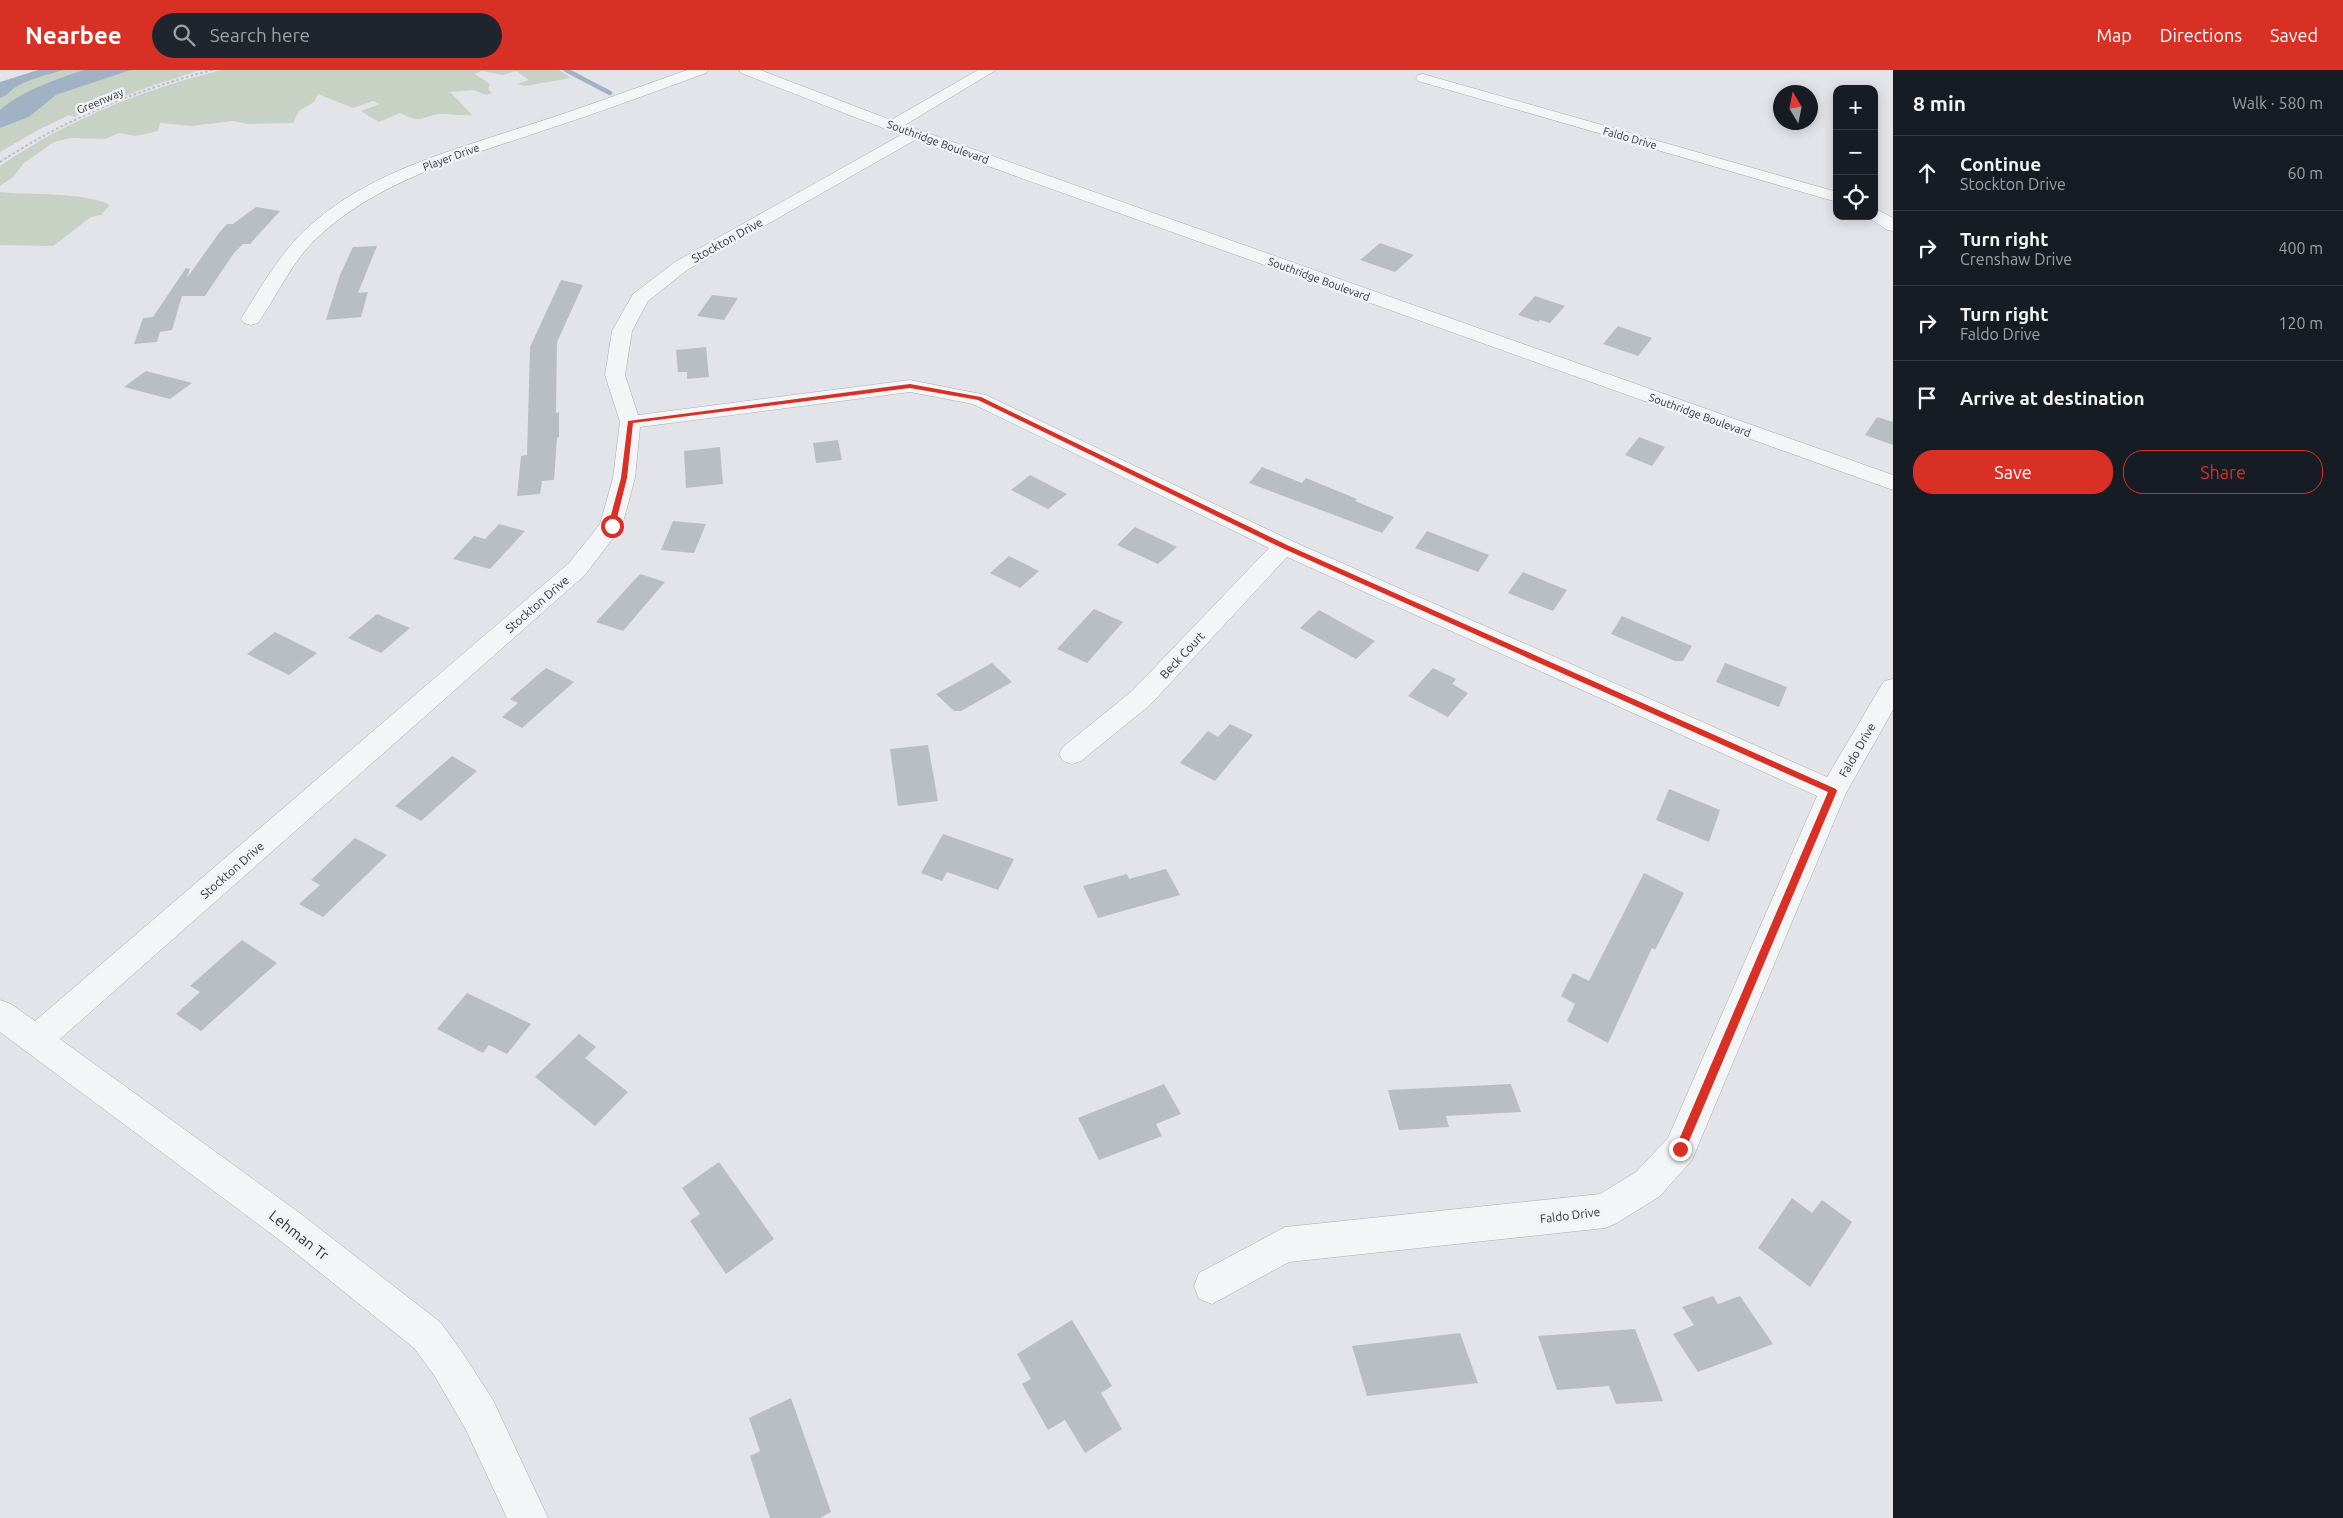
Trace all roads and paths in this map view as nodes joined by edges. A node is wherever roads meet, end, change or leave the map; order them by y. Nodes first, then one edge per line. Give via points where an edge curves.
1 (212, 70) edge
2 (701, 70) edge
3 (746, 70) edge
4 (989, 70) edge
5 (1423, 78) dead end
6 (891, 126) junction
7 (914, 134) junction
8 (0, 162) edge
9 (1833, 196) edge
10 (1878, 216) edge
11 (1893, 226) edge
12 (251, 319) dead end
13 (630, 422) junction
14 (1893, 483) edge
15 (1284, 546) junction
16 (1893, 688) edge
17 (1072, 754) dead end
18 (1833, 791) junction
19 (0, 1014) edge
20 (36, 1040) junction
21 (1212, 1286) dead end
22 (528, 1518) edge

1 - 8 path, Greenway via 135,94 78,118
2 - 12 street, Player Drive via 395,178 358,199 312,234 272,283
3 - 6 street, Southridge Boulevard
4 - 6 street
5 - 9 street, Faldo Drive
6 - 7 street, Southridge Boulevard
7 - 13 street, Stockton Drive via 681,266 640,298 622,331 616,375
7 - 14 street, Southridge Boulevard
10 - 11 street
13 - 15 street via 910,386 979,399
13 - 20 street, Stockton Drive via 624,478 612,526 577,569
15 - 17 street, Beck Court via 1142,698
15 - 18 street
16 - 18 street, Faldo Drive
18 - 21 street, Faldo Drive via 1680,1149 1648,1184 1605,1212 1285,1245
19 - 20 street, Lehman Tr
20 - 22 street, Lehman Tr via 289,1226 427,1335 479,1414

